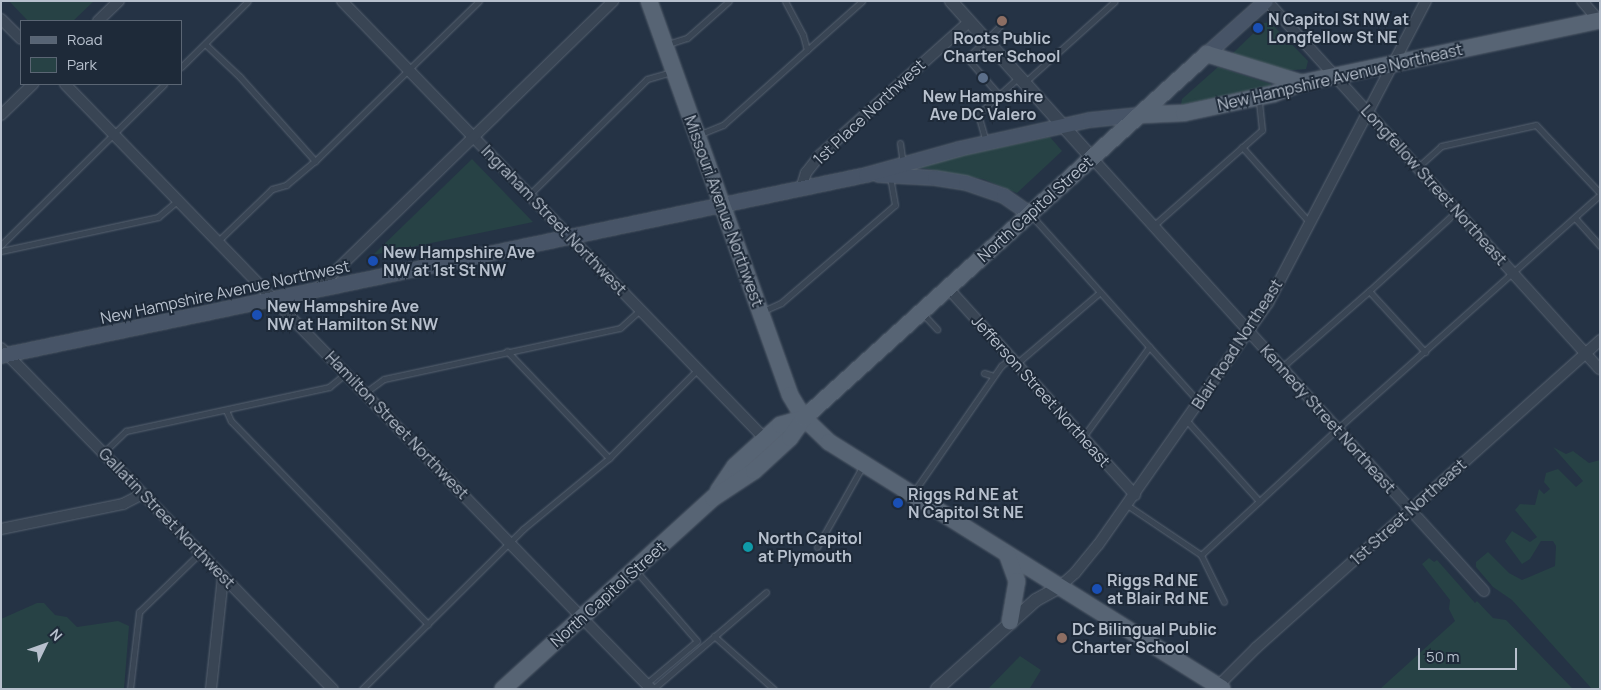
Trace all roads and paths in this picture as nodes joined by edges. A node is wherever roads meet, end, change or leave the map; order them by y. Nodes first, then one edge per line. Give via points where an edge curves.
1 (118, 1) edge
2 (248, 1) edge
3 (342, 1) edge
4 (479, 1) edge
5 (613, 1) edge
6 (649, 1) edge
7 (729, 1) edge
8 (785, 1) edge
9 (862, 1) edge
10 (951, 1) edge
11 (1267, 1) edge
12 (1426, 1) edge
13 (1582, 1) edge
14 (1112, 2) edge
15 (1, 19) edge
16 (99, 20) edge
17 (1600, 21) edge
18 (969, 22) junction
19 (1000, 26) dead end
20 (20, 39) edge
21 (986, 40) junction
22 (205, 44) junction
23 (665, 45) junction
24 (807, 50) junction
25 (1207, 54) junction
26 (1393, 65) junction
27 (182, 66) edge
28 (408, 69) junction
29 (674, 71) junction
30 (1336, 77) junction
31 (1022, 80) junction
32 (1302, 83) junction
33 (32, 85) edge
34 (66, 85) edge
35 (163, 85) edge
36 (999, 95) junction
37 (1259, 97) junction
38 (1368, 112) junction
39 (1, 115) edge
40 (1139, 115) junction
41 (1063, 126) junction
42 (113, 134) junction
43 (698, 135) junction
44 (473, 137) junction
45 (900, 143) dead end
46 (986, 143) junction
47 (1242, 148) junction
48 (1092, 158) junction
49 (315, 162) junction
50 (903, 164) junction
51 (1418, 167) junction
52 (866, 175) junction
53 (890, 176) junction
54 (801, 189) junction
55 (1600, 194) edge
56 (530, 195) junction
57 (178, 200) junction
58 (723, 204) junction
59 (1457, 211) junction
60 (1030, 214) junction
61 (1575, 218) junction
62 (1310, 223) junction
63 (1154, 226) junction
64 (570, 237) junction
65 (218, 241) junction
66 (1, 244) edge
67 (1600, 246) edge
68 (1, 250) edge
69 (1513, 273) junction
70 (948, 288) junction
71 (315, 290) junction
72 (1369, 291) junction
73 (1099, 293) junction
74 (275, 299) junction
75 (641, 310) junction
76 (760, 312) junction
77 (922, 312) junction
78 (937, 329) dead end
79 (1249, 332) junction
80 (1600, 340) edge
81 (1149, 347) junction
82 (507, 351) junction
83 (1425, 352) junction
84 (4, 353) edge
85 (1585, 353) junction
86 (1014, 361) junction
87 (1281, 368) junction
88 (698, 369) junction
89 (1600, 369) edge
90 (347, 373) junction
91 (984, 373) dead end
92 (994, 376) junction
93 (366, 392) junction
94 (1200, 403) junction
95 (226, 410) junction
96 (804, 418) junction
97 (1187, 421) junction
98 (1336, 429) junction
99 (1083, 437) junction
100 (765, 439) junction
101 (103, 452) junction
102 (608, 458) junction
103 (863, 464) junction
104 (143, 494) junction
105 (912, 494) junction
106 (1135, 494) junction
107 (713, 498) junction
108 (1259, 501) junction
109 (1127, 505) junction
110 (1410, 510) junction
111 (1, 529) edge
112 (510, 544) junction
113 (817, 547) dead end
114 (200, 552) junction
115 (1007, 554) junction
116 (1201, 555) junction
117 (635, 570) junction
118 (223, 576) junction
119 (1059, 586) junction
120 (1484, 591) dead end
121 (766, 592) dead end
122 (1224, 602) dead end
123 (582, 617) junction
124 (1010, 621) junction
125 (428, 624) junction
126 (714, 636) junction
127 (650, 687) edge
128 (1220, 687) edge
129 (130, 689) edge
130 (211, 689) edge
131 (333, 689) edge
132 (362, 689) edge
133 (503, 689) edge
134 (774, 689) edge
135 (937, 689) edge

1 - 16 street
2 - 22 lane
3 - 28 street, Ingraham Street Northwest
4 - 28 lane
5 - 44 street
6 - 23 main road, Missouri Avenue Northwest
7 - 23 lane via 687,38
8 - 24 lane
9 - 24 lane
10 - 18 street
11 - 25 main road, North Capitol Street
11 - 30 street, Longfellow Street Northeast
12 - 26 street, Blair Road Northeast
13 - 17 street
14 - 31 lane
15 - 20 street
17 - 26 main road, New Hampshire Avenue Northeast
18 - 21 street
18 - 54 street, 1st Place Northwest via 820,154 806,173
19 - 21 lane
21 - 31 street
21 - 36 lane via 967,58
22 - 27 lane
22 - 49 lane via 240,77
23 - 29 main road, Missouri Avenue Northwest
24 - 43 lane via 723,125
25 - 32 main road
25 - 40 main road, North Capitol Street
26 - 30 main road, New Hampshire Avenue Northeast
26 - 38 street, Blair Road Northeast
28 - 44 street, Ingraham Street Northwest
28 - 49 lane
29 - 43 main road, Missouri Avenue Northwest
29 - 56 lane via 647,79
30 - 32 main road, New Hampshire Avenue Northeast
30 - 38 street, Longfellow Street Northeast
31 - 36 lane
31 - 41 street
32 - 37 main road, New Hampshire Avenue Northeast
33 - 39 street
34 - 42 street, Hamilton Street Northwest
35 - 42 lane
36 - 46 lane via 978,114
37 - 40 main road, New Hampshire Avenue Northeast via 1184,113
37 - 47 lane via 1262,130
38 - 51 street, Longfellow Street Northeast
38 - 62 street, Blair Road Northeast
40 - 41 main road, New Hampshire Avenue Northwest
40 - 48 main road, North Capitol Street
41 - 46 main road, New Hampshire Avenue Northwest
41 - 48 street
42 - 57 street, Hamilton Street Northwest
42 - 66 lane
43 - 58 main road, Missouri Avenue Northwest
44 - 56 street, Ingraham Street Northwest
44 - 71 street
45 - 50 lane
46 - 50 main road, New Hampshire Avenue Northwest
47 - 62 lane
47 - 63 lane
48 - 60 main road, North Capitol Street
48 - 63 street, Kennedy Street Northeast
49 - 65 lane via 286,185 272,189
50 - 52 main road, New Hampshire Avenue Northwest
51 - 55 lane via 1441,146 1536,125
51 - 59 street, Longfellow Street Northeast
52 - 53 main road, New Hampshire Avenue Northwest
52 - 54 main road, New Hampshire Avenue Northwest
53 - 60 main road, New Hampshire Avenue Northwest via 935,178 972,185 1012,200
53 - 76 lane via 895,206 781,303
54 - 58 main road, New Hampshire Avenue Northwest
55 - 61 lane
56 - 64 street, Ingraham Street Northwest
57 - 65 street, Hamilton Street Northwest
57 - 68 lane via 158,217
58 - 64 main road, New Hampshire Avenue Northwest
58 - 76 main road, Missouri Avenue Northwest
59 - 69 street, Longfellow Street Northeast
59 - 72 lane
60 - 70 main road, North Capitol Street
60 - 73 lane
61 - 67 lane
61 - 69 lane
62 - 79 street, Blair Road Northeast
63 - 79 street, Kennedy Street Northeast
64 - 71 main road, New Hampshire Avenue Northwest
64 - 75 street, Ingraham Street Northwest
65 - 74 street, Hamilton Street Northwest
69 - 83 lane
69 - 85 street, Longfellow Street Northeast
70 - 77 main road, North Capitol Street
70 - 86 street, Jefferson Street Northeast
71 - 74 main road, New Hampshire Avenue Northwest
72 - 83 lane
72 - 87 lane
73 - 81 lane
73 - 86 lane
74 - 84 main road, New Hampshire Avenue Northwest
74 - 90 street, Hamilton Street Northwest
75 - 82 lane via 620,328
75 - 88 street, Ingraham Street Northwest
76 - 96 main road, Missouri Avenue Northwest via 790,395
77 - 78 lane
77 - 96 main road, North Capitol Street
79 - 87 street, Kennedy Street Northeast
79 - 94 street, Blair Road Northeast
80 - 85 street, 1st Street Northeast
81 - 94 lane
81 - 99 lane
82 - 93 lane via 384,379
82 - 102 lane
83 - 98 lane
84 - 101 street, Gallatin Street Northwest
85 - 89 street, Longfellow Street Northeast
85 - 110 street, 1st Street Northeast
86 - 92 lane
86 - 99 street, Jefferson Street Northeast
87 - 98 street, Kennedy Street Northeast
88 - 100 street, Ingraham Street Northwest
88 - 102 lane
90 - 93 street, Hamilton Street Northwest
90 - 95 lane via 329,387
91 - 92 lane
92 - 105 lane
93 - 112 street, Hamilton Street Northwest
94 - 97 street, Blair Road Northeast
95 - 101 lane via 126,431
95 - 125 lane via 231,421
96 - 100 main road via 780,425
96 - 103 main road, Missouri Avenue Northwest via 829,442
96 - 107 main road via 790,438 754,471
97 - 106 street, Blair Road Northeast
97 - 108 lane
98 - 108 lane
98 - 110 street, Kennedy Street Northeast
99 - 106 street, Jefferson Street Northeast
100 - 107 main road via 735,466
101 - 104 street, Gallatin Street Northwest
102 - 112 lane
103 - 105 main road, Missouri Avenue Northwest
103 - 113 lane
104 - 111 street via 122,504
104 - 114 street, Gallatin Street Northwest
105 - 115 main road, Missouri Avenue Northwest
106 - 109 street, Blair Road Northeast
107 - 117 main road, North Capitol Street
108 - 116 lane
109 - 116 lane
109 - 119 street, Blair Road Northeast via 1075,573
110 - 120 street, Kennedy Street Northeast
110 - 128 street, 1st Street Northeast
112 - 123 street, Hamilton Street Northwest
112 - 125 lane
114 - 118 street, Gallatin Street Northwest
114 - 129 lane via 139,612
115 - 119 main road, Missouri Avenue Northwest
115 - 124 main road via 1017,581
116 - 122 lane
117 - 123 main road, North Capitol Street
117 - 127 lane via 697,641
118 - 130 street
118 - 131 street, Gallatin Street Northwest
119 - 124 street
119 - 128 main road, Missouri Avenue Northwest
121 - 126 lane
123 - 127 street, Hamilton Street Northwest
123 - 133 main road, North Capitol Street
124 - 135 street
125 - 132 lane
126 - 127 lane
126 - 134 lane

